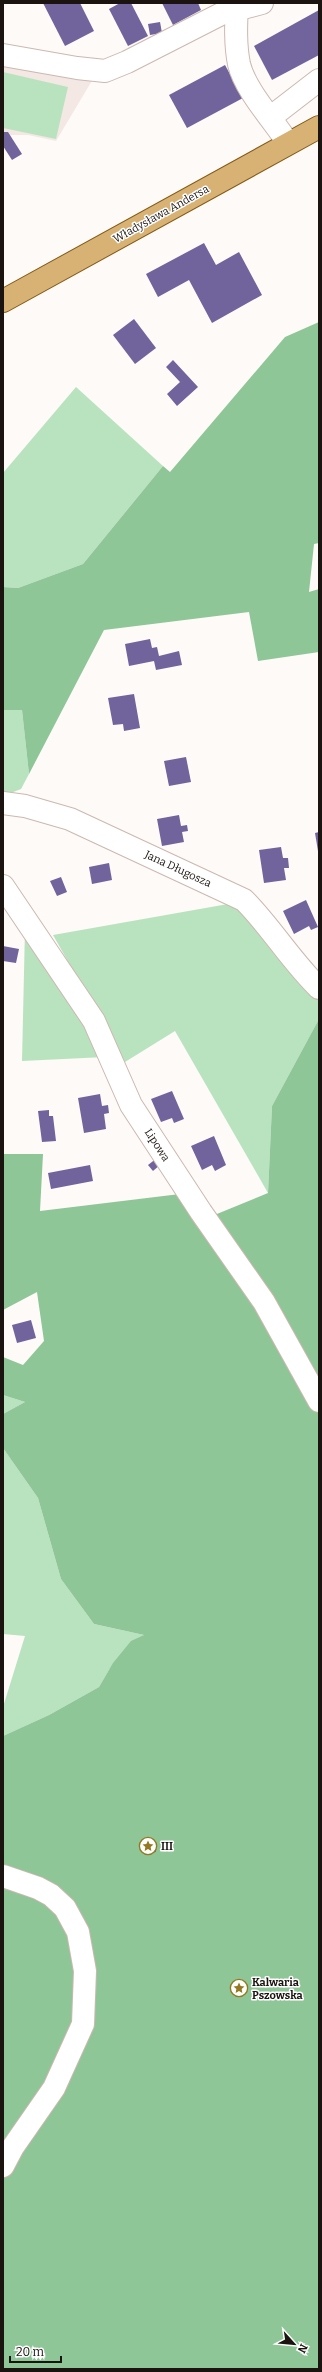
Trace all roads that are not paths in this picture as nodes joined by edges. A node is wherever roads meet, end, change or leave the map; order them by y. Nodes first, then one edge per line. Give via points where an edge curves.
1 (262, 3) edge
2 (237, 6) edge
3 (3, 55) edge
4 (319, 80) edge
5 (271, 117) junction
6 (319, 127) edge
7 (288, 143) junction
8 (3, 301) edge
9 (3, 803) edge
10 (3, 886) edge
11 (319, 988) edge
12 (319, 1401) edge
13 (3, 1876) edge
14 (3, 2166) edge

1 - 2 street
2 - 3 street via 105,71
2 - 5 street via 236,40 240,66
4 - 5 street
5 - 7 street
6 - 7 main road, Władysława Andersa
7 - 8 main road, Władysława Andersa
9 - 11 street, Jana Długosza via 25,806 70,819 244,900 265,921
10 - 12 street, Lipowa via 94,1021 131,1105 264,1302
13 - 14 street via 38,1888 51,1895 65,1908 78,1932 85,1971 83,2024 54,2088 13,2147

